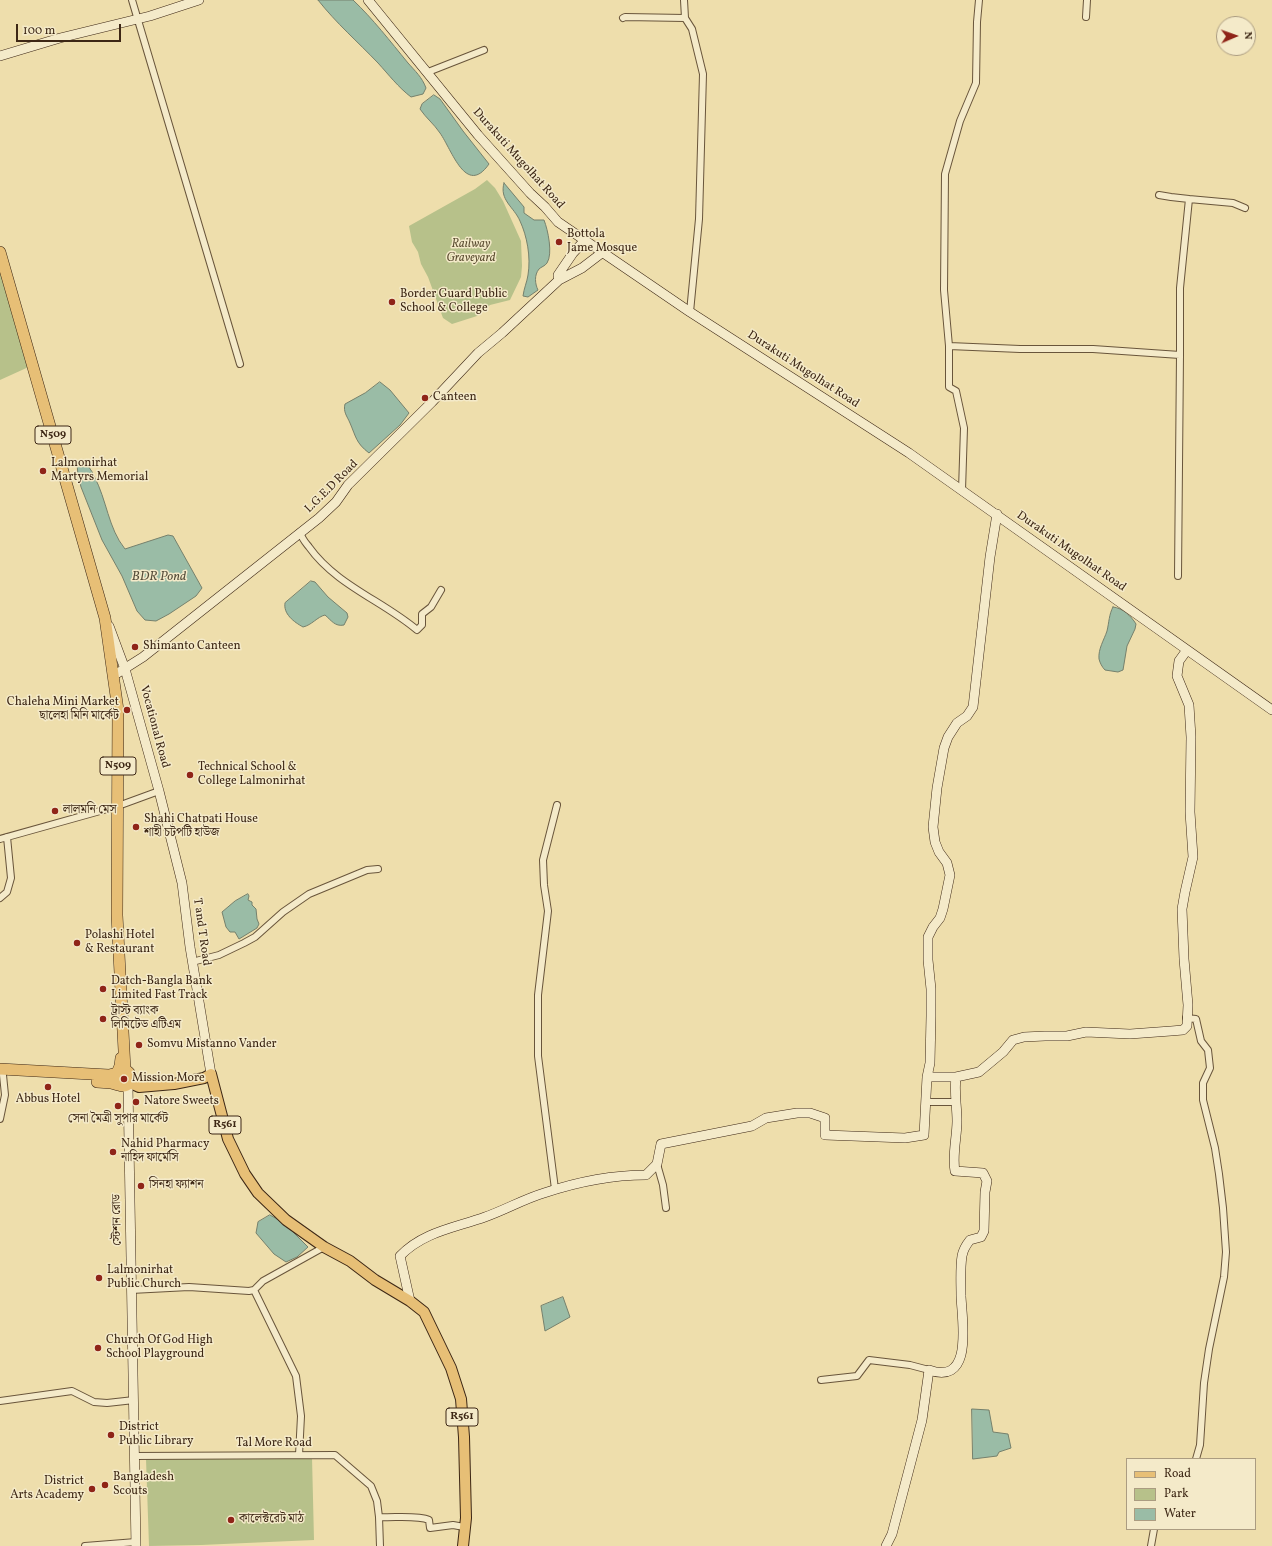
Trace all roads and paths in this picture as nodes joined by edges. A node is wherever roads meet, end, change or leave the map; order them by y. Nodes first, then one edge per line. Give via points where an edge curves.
1 (132, 0) edge
2 (200, 0) edge
3 (368, 0) edge
4 (684, 0) edge
5 (979, 0) edge
6 (1087, 0) edge
7 (1086, 17) dead end
8 (623, 18) dead end
9 (685, 18) junction
10 (138, 19) junction
11 (484, 50) dead end
12 (0, 56) edge
13 (428, 72) junction
14 (1159, 195) dead end
15 (1189, 199) junction
16 (1245, 208) dead end
17 (585, 240) junction
18 (0, 252) edge
19 (603, 252) junction
20 (559, 280) junction
21 (690, 312) junction
22 (949, 346) junction
23 (1180, 355) junction
24 (240, 364) dead end
25 (962, 490) junction
26 (997, 514) junction
27 (300, 532) junction
28 (1178, 576) dead end
29 (441, 590) dead end
30 (105, 618) junction
31 (1187, 650) junction
32 (125, 669) junction
33 (113, 676) junction
34 (1272, 710) edge
35 (159, 791) junction
36 (557, 805) dead end
37 (118, 806) junction
38 (169, 831) joint
39 (3, 838) edge
40 (378, 869) dead end
41 (0, 898) edge
42 (192, 962) junction
43 (1186, 1018) junction
44 (121, 1072) junction
45 (1, 1073) edge
46 (211, 1074) junction
47 (927, 1077) junction
48 (956, 1077) junction
49 (125, 1085) junction
50 (927, 1102) junction
51 (956, 1102) junction
52 (0, 1119) edge
53 (657, 1164) junction
54 (555, 1190) junction
55 (666, 1208) dead end
56 (324, 1247) junction
57 (131, 1290) junction
58 (254, 1290) junction
59 (410, 1301) junction
60 (929, 1370) junction
61 (821, 1380) dead end
62 (134, 1400) junction
63 (0, 1401) edge
64 (299, 1455) junction
65 (134, 1456) junction
66 (1196, 1458) edge
67 (379, 1516) junction
68 (464, 1527) junction
69 (1154, 1530) edge
70 (136, 1544) edge
71 (85, 1546) edge
72 (380, 1546) edge
73 (463, 1546) edge
74 (886, 1546) edge
75 (1151, 1546) edge

1 - 10 street
2 - 10 main road
3 - 13 main road, Durakuti Mugolhat Road
4 - 9 street
5 - 22 street via 976,83 960,121 945,174 944,290
6 - 7 street
8 - 9 street
9 - 21 street via 692,30 703,74 699,219
10 - 12 main road
10 - 24 street
11 - 13 street
13 - 17 main road, Durakuti Mugolhat Road via 530,193 558,222
14 - 15 street
15 - 16 street via 1233,203
15 - 23 street via 1180,288
17 - 19 main road, Durakuti Mugolhat Road
17 - 20 main road via 558,275
18 - 30 highway, N509
19 - 20 main road via 582,268
19 - 21 main road, Durakuti Mugolhat Road
20 - 27 main road, L.G.E.D Road via 478,353 348,485 336,502
21 - 25 main road, Durakuti Mugolhat Road
22 - 23 street via 1093,349
22 - 25 street via 949,388 956,391 964,428
23 - 28 street
25 - 26 main road, Durakuti Mugolhat Road
26 - 31 main road, Durakuti Mugolhat Road
26 - 47 main road via 973,707 967,716 957,723 948,737 937,788 935,842 947,863 950,875 944,909 928,937 931,1016 930,1063
27 - 29 street via 314,556 328,570 417,630 422,625 422,614 431,607
27 - 32 main road, L.G.E.D Road via 173,634
30 - 32 main road, Vocational Road
30 - 33 highway, N509
31 - 34 main road, Durakuti Mugolhat Road
31 - 43 main road via 1179,661 1177,676 1190,705 1191,737 1190,812 1193,857 1182,909 1188,1005
32 - 33 main road, L.G.E.D Road
32 - 35 main road, Vocational Road
33 - 37 highway, N509 via 118,710
35 - 37 street
35 - 38 main road, Vocational Road
36 - 54 street via 543,860 548,912 538,995 538,1056
37 - 39 street
37 - 44 highway, N509 via 117,948
38 - 42 main road, T and T Road via 182,883
39 - 41 street via 11,878 7,892
40 - 42 street via 367,870 310,894 244,943 219,955
42 - 46 main road, T and T Road
43 - 48 main road via 1187,1026 1183,1030 1130,1034 1086,1032 1013,1040 979,1072
43 - 66 street via 1196,1019 1201,1041 1208,1050 1210,1068 1203,1083 1203,1100 1219,1174 1226,1252 1224,1277 1209,1348 1200,1445
44 - 45 highway via 109,1075
44 - 49 highway, N509 via 115,1080
44 - 49 highway via 131,1074 132,1081
45 - 49 highway
45 - 52 street via 5,1095
46 - 49 main road via 204,1078 174,1084 139,1087
46 - 56 main road, T and T Road / R561 via 228,1139 245,1174 258,1193 286,1220
47 - 48 main road
47 - 50 main road
48 - 51 main road
49 - 57 main road, স্টেশন রোড
50 - 51 street
50 - 53 main road via 924,1135 905,1138 825,1135 825,1118 810,1113 797,1113 766,1118 752,1126 661,1144
51 - 60 main road via 953,1164 955,1171 983,1173 987,1181 984,1231 980,1237 970,1240 962,1257 964,1342 961,1358 948,1372 936,1373
53 - 54 main road via 646,1175 588,1180
53 - 55 street
54 - 59 main road via 486,1217 440,1230 409,1246 400,1256
56 - 58 street via 263,1281
56 - 59 main road, R561
57 - 58 street via 189,1287
57 - 62 main road, স্টেশন রোড
58 - 64 street via 296,1376 301,1416
59 - 68 main road, R561 via 424,1312 451,1368 460,1399 464,1437
60 - 61 street via 869,1360 857,1376
60 - 74 main road via 922,1420 892,1534
62 - 63 street via 94,1402 72,1391
62 - 65 main road, স্টেশন রোড
64 - 65 street, Tal More Road
64 - 67 street, Tal More Road via 335,1455 371,1486 377,1500
65 - 70 main road, স্টেশন রোড
67 - 68 street via 424,1518 429,1520 430,1528
67 - 72 street, Tal More Road
68 - 73 main road, R561
69 - 75 street
70 - 71 street

